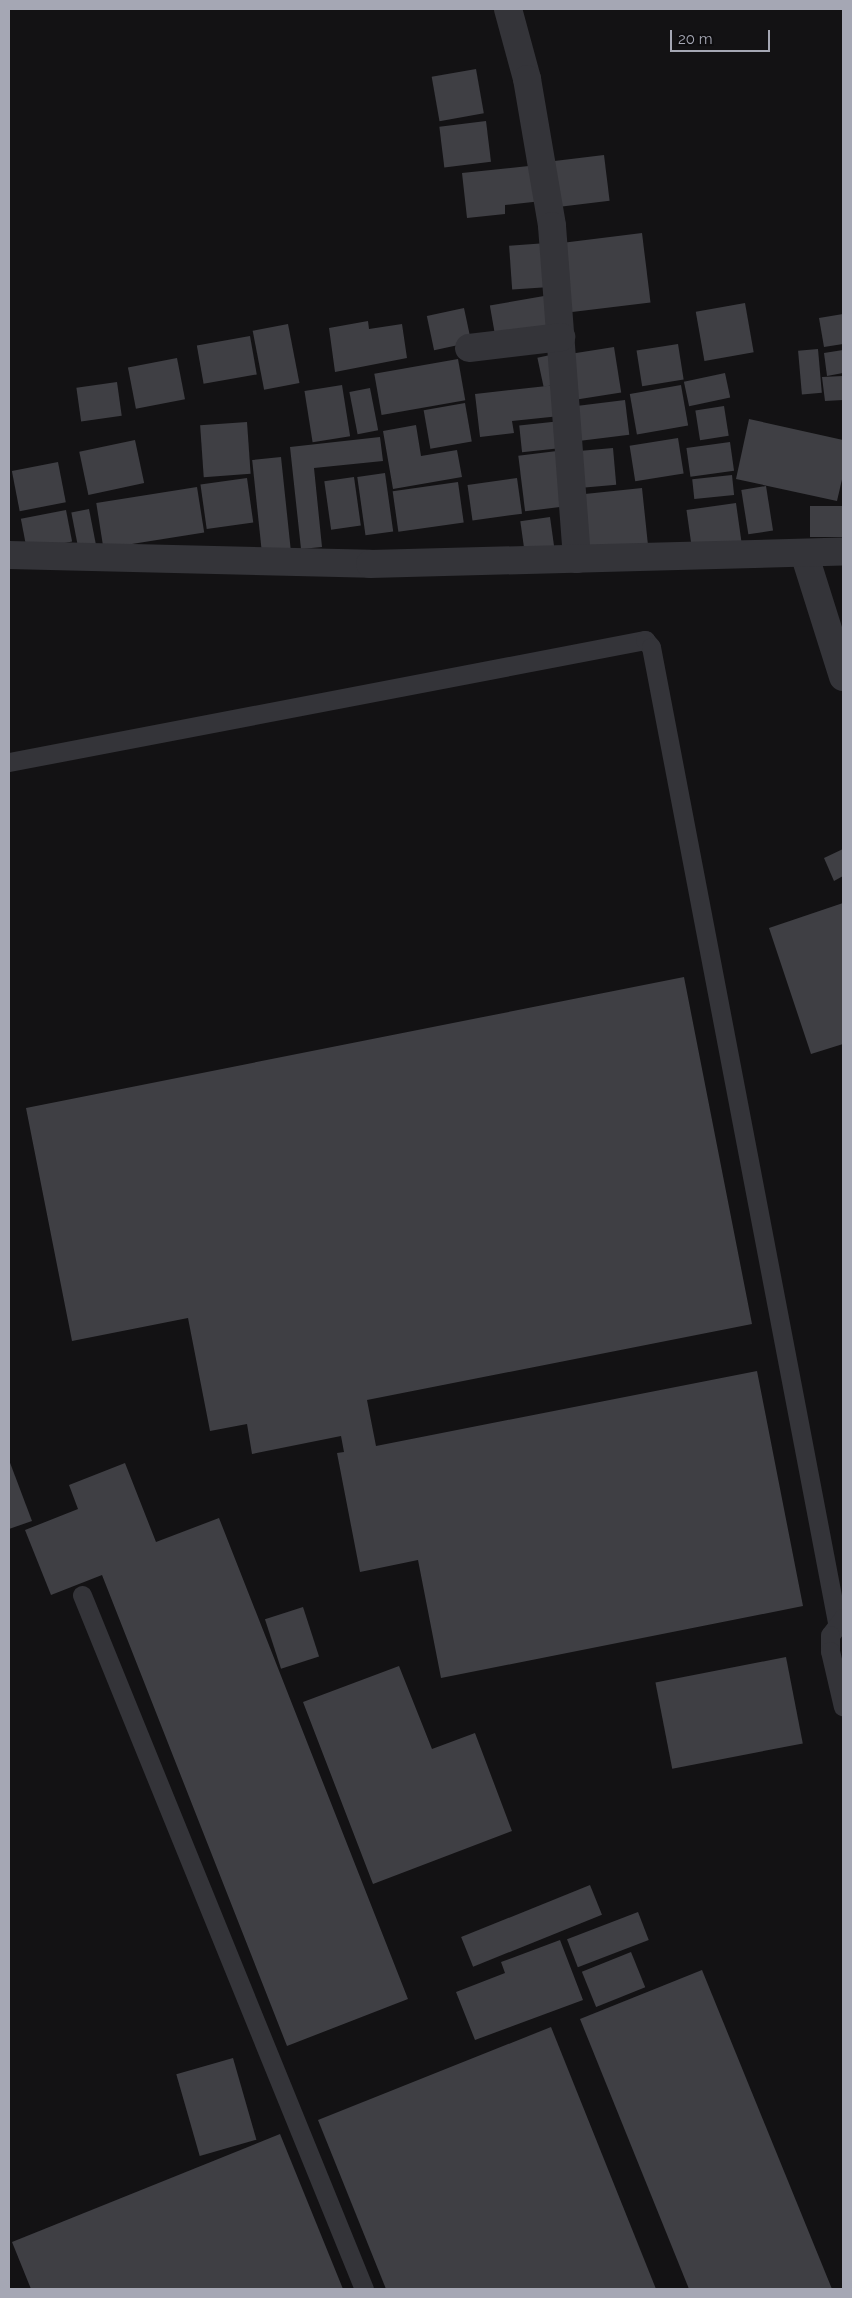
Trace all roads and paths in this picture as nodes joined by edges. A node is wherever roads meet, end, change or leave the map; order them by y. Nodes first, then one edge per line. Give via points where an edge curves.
1 (508, 9) edge
2 (561, 337) junction
3 (469, 348) dead end
4 (843, 552) edge
5 (804, 553) junction
6 (9, 555) edge
7 (577, 559) junction
8 (843, 677) edge
9 (9, 762) edge
10 (82, 1595) dead end
11 (840, 1620) edge
12 (843, 1707) edge
13 (364, 2289) edge

1 - 2 street via 527,79 546,186
2 - 3 street
2 - 7 street
4 - 5 street
5 - 7 street
5 - 8 street
6 - 7 street via 370,564
9 - 11 lane via 645,640 651,647
10 - 13 lane
11 - 12 lane via 830,1635 830,1651

